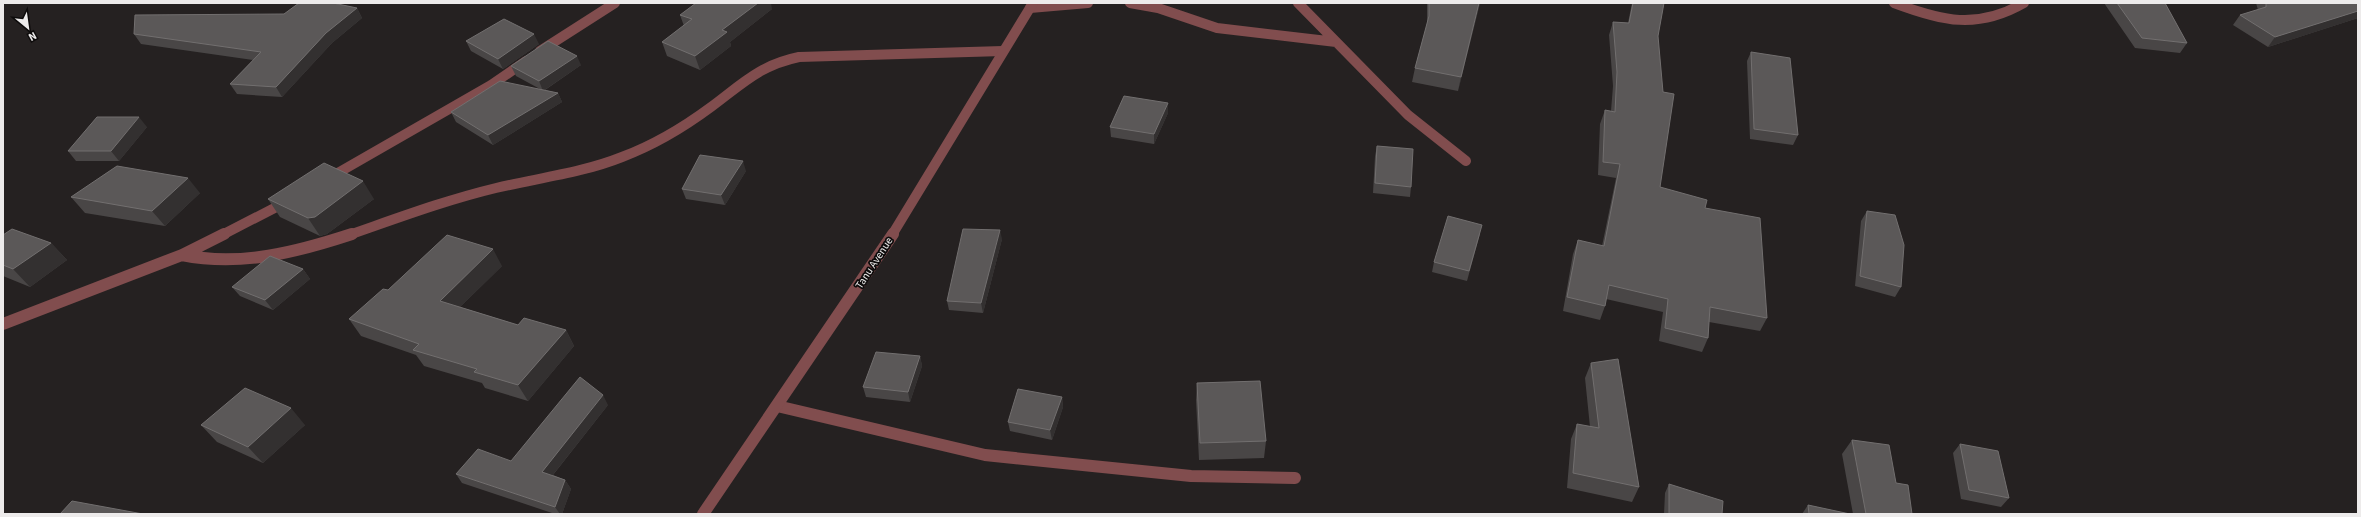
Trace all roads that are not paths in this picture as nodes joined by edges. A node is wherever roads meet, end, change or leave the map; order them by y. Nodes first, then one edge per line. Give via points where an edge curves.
1 (615, 3) edge
2 (1088, 3) edge
3 (1130, 3) edge
4 (1298, 3) edge
5 (1894, 3) edge
6 (2024, 3) edge
7 (1032, 5) edge
8 (1336, 42) junction
9 (1003, 51) junction
10 (1466, 160) dead end
11 (320, 183) edge
12 (299, 194) edge
13 (182, 255) junction
14 (3, 324) edge
15 (777, 406) junction
16 (1295, 478) dead end
17 (703, 514) edge

1 - 11 street via 491,85
2 - 7 street
3 - 8 street via 1158,8 1217,28
4 - 8 street
5 - 6 street via 1934,15 1982,20 2006,13
7 - 9 street, Tanu Avenue
8 - 10 street via 1408,115
9 - 13 street via 781,60 763,66 713,106 662,138 633,153 592,168 465,196 275,255 228,260
9 - 15 street, Tanu Avenue via 903,219
12 - 13 street
13 - 14 street
15 - 16 street via 985,455 1191,476
15 - 17 street, Tanu Avenue

